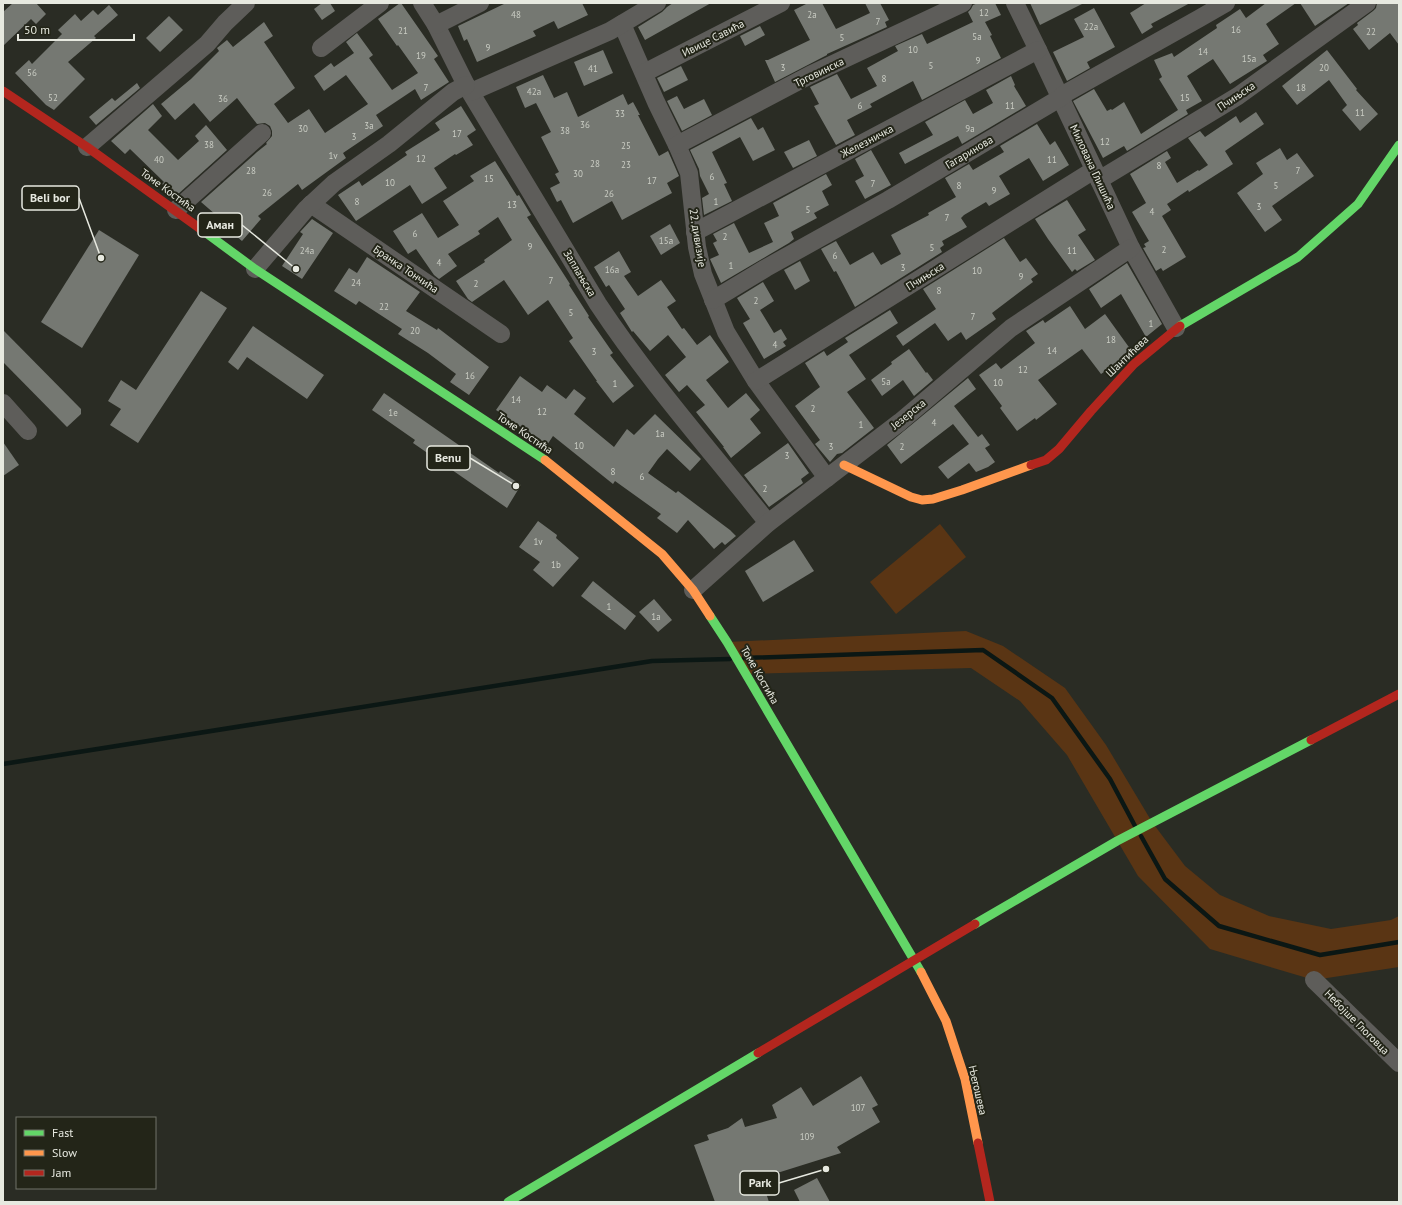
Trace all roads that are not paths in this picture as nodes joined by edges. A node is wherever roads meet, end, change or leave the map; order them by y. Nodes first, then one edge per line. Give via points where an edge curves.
1 (246, 3) edge
2 (380, 3) edge
3 (422, 3) edge
4 (480, 3) edge
5 (657, 3) edge
6 (781, 3) edge
7 (963, 3) edge
8 (1015, 3) edge
9 (1226, 3) edge
10 (1367, 3) edge
11 (622, 24) junction
12 (436, 25) junction
13 (321, 48) dead end
14 (1038, 50) junction
15 (644, 73) junction
16 (469, 88) junction
17 (3, 91) edge
18 (1060, 98) junction
19 (262, 133) dead end
20 (1399, 145) edge
21 (677, 146) junction
22 (87, 148) junction
23 (1097, 175) junction
24 (311, 204) junction
25 (176, 210) junction
26 (695, 232) junction
27 (1131, 248) junction
28 (255, 269) junction
29 (713, 300) junction
30 (1176, 328) junction
31 (501, 334) dead end
32 (756, 381) junction
33 (5, 408) edge
34 (28, 430) dead end
35 (844, 465) junction
36 (827, 478) junction
37 (768, 523) junction
38 (693, 590) junction
39 (1399, 694) edge
40 (1314, 980) dead end
41 (929, 987) joint
42 (1399, 1063) edge
43 (508, 1202) edge
44 (990, 1202) edge

1 - 22 street via 207,44
2 - 13 street
3 - 12 street, Заплањска
4 - 12 street
5 - 11 street
6 - 15 street, Ивице Савића
7 - 21 street, Трговинска via 810,75
8 - 14 street, Милована Глишића
9 - 18 street, Гагаринова
10 - 23 street, Пчињска via 1238,96
11 - 15 street, 22. дивизије
11 - 16 street
12 - 16 street, Заплањска
14 - 18 street, Милована Глишића
14 - 26 street, Железничка
15 - 21 street, 22. дивизије
16 - 24 street via 453,92
16 - 37 street, Заплањска via 620,337
17 - 22 street, Томе Костића
18 - 23 street, Милована Глишића
18 - 29 street, Гагаринова
19 - 25 street
20 - 30 street, Шантићева via 1358,204 1298,258
21 - 26 street, 22. дивизије via 688,173
22 - 25 street, Томе Костића
23 - 27 street, Милована Глишића
23 - 32 street, Пчињска
24 - 28 street
24 - 31 street, Бранка Тончића
25 - 28 street, Томе Костића
26 - 29 street, 22. дивизије via 704,274
27 - 30 street, Милована Глишића
27 - 35 street, Језерска via 1011,328 900,422
28 - 38 street, Томе Костића via 544,459 662,554
29 - 32 street, 22. дивизије via 726,332
30 - 35 street, Шантићева via 1134,364 1046,460 955,492 922,500
32 - 36 street, 22. дивизије
33 - 34 street
35 - 36 street, Језерска
36 - 37 street, Језерска
37 - 38 street, Језерска
38 - 41 street, Томе Костића via 731,649
39 - 43 street via 1152,822 914,960
40 - 42 street, Небојше Глоговца
41 - 44 street, Његошева via 946,1021 965,1079

